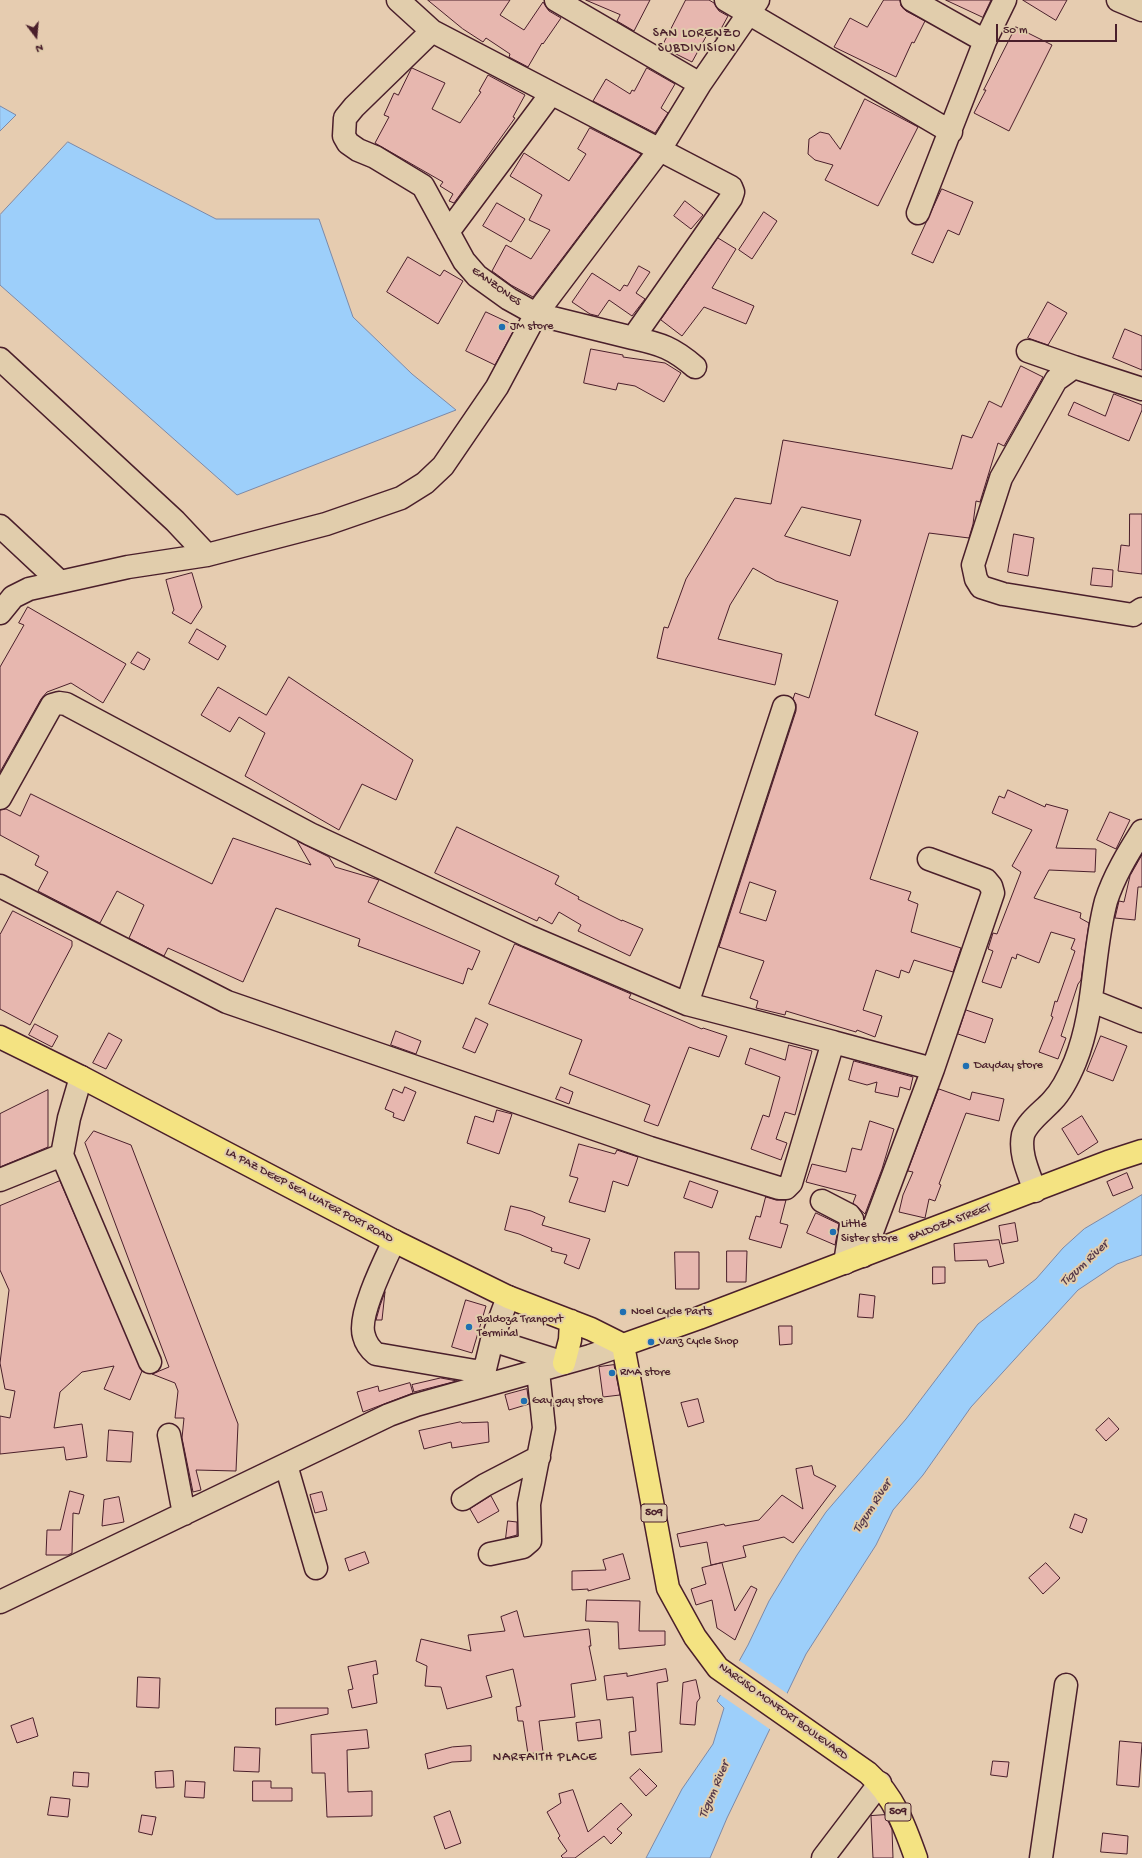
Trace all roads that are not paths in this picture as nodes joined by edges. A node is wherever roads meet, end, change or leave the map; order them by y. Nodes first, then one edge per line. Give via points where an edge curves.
1 (398, 0) edge
2 (556, 0) edge
3 (726, 0) edge
4 (912, 0) edge
5 (1005, 0) edge
6 (1118, 0) edge
7 (754, 7) edge
8 (1142, 10) edge
9 (432, 31) junction
10 (985, 41) junction
11 (700, 84) junction
12 (551, 94) junction
13 (951, 132) junction
14 (659, 151) junction
15 (918, 213) dead end
16 (448, 232) junction
17 (536, 314) junction
18 (633, 338) junction
19 (1028, 351) dead end
20 (0, 359) edge
21 (1074, 366) junction
22 (695, 367) dead end
23 (1142, 389) edge
24 (0, 526) edge
25 (207, 555) junction
26 (60, 582) junction
27 (1142, 609) edge
28 (0, 613) edge
29 (784, 707) dead end
30 (0, 798) edge
31 (1142, 831) edge
32 (929, 859) dead end
33 (0, 886) edge
34 (1092, 1001) junction
35 (687, 1004) junction
36 (1142, 1021) edge
37 (0, 1037) edge
38 (833, 1042) junction
39 (933, 1069) junction
40 (80, 1077) junction
41 (1142, 1151) edge
42 (62, 1154) junction
43 (0, 1180) edge
44 (1035, 1191) junction
45 (822, 1201) dead end
46 (394, 1241) junction
47 (854, 1260) junction
48 (508, 1297) junction
49 (571, 1321) junction
50 (492, 1340) junction
51 (623, 1345) junction
52 (150, 1362) dead end
53 (564, 1363) junction
54 (538, 1371) junction
55 (169, 1435) dead end
56 (539, 1457) junction
57 (286, 1464) junction
58 (463, 1499) dead end
59 (184, 1514) junction
60 (490, 1554) dead end
61 (316, 1568) dead end
62 (0, 1602) edge
63 (1066, 1684) dead end
64 (874, 1778) junction
65 (823, 1858) edge
66 (916, 1858) edge
67 (1041, 1858) edge

1 - 9 street
2 - 11 street
3 - 7 street
4 - 10 street
5 - 10 street
6 - 8 street
7 - 11 street
7 - 13 street
9 - 12 street
9 - 16 street, EANZONES via 354,107 345,118 344,136 348,143 358,150 375,157 422,186
10 - 13 street
11 - 14 street
12 - 14 street
12 - 16 street
13 - 15 street
14 - 17 street
14 - 18 street via 731,187 733,192
16 - 17 street, EANZONES via 469,269 509,299
17 - 18 street, EANZONES
17 - 25 street via 497,387 442,466 426,483 401,498 326,524
18 - 22 street, EANZONES via 660,344 679,353
19 - 21 street
20 - 25 street via 175,521
21 - 23 street
21 - 27 street via 1056,380 1001,478 973,565 976,579 981,588 1003,594 1133,615
24 - 26 street
25 - 26 street via 128,567
26 - 28 street via 29,589 13,597
29 - 35 street
30 - 35 street via 52,705 66,704 310,834 528,936
31 - 34 street via 1124,858 1106,901
32 - 39 street via 986,880 993,893
33 - 38 street via 227,1002 650,1148 779,1188 786,1188 791,1183
34 - 36 street
34 - 44 street via 1071,1070 1054,1100 1023,1134 1021,1151
35 - 38 street
37 - 40 main road, LA PAZ DEEP SEA WATER PORT ROAD
38 - 39 street
39 - 47 street
40 - 42 street
40 - 46 main road, LA PAZ DEEP SEA WATER PORT ROAD
41 - 44 main road, BALDOZA STREET
42 - 43 street
42 - 52 street
44 - 47 main road, BALDOZA STREET
45 - 47 street via 852,1219
46 - 48 main road, LA PAZ DEEP SEA WATER PORT ROAD
46 - 50 street via 365,1310 363,1336 369,1347 376,1354 475,1371 485,1369
47 - 51 main road, BALDOZA STREET
48 - 49 main road, LA PAZ DEEP SEA WATER PORT ROAD
48 - 50 street
49 - 51 main road, LA PAZ DEEP SEA WATER PORT ROAD
49 - 53 main road via 570,1340
50 - 53 street
51 - 53 street
51 - 64 main road, NARCISO MONFORT BOULEVARD / 509 via 668,1588 695,1637 718,1668
53 - 54 street
54 - 56 street via 544,1428
54 - 57 street via 416,1405 389,1415
55 - 59 street
56 - 58 street
56 - 60 street via 529,1504 530,1541 523,1547
57 - 59 street
57 - 61 street
59 - 62 street
63 - 67 street
64 - 65 street
64 - 66 main road, NARCISO MONFORT BOULEVARD / 509 via 902,1818

